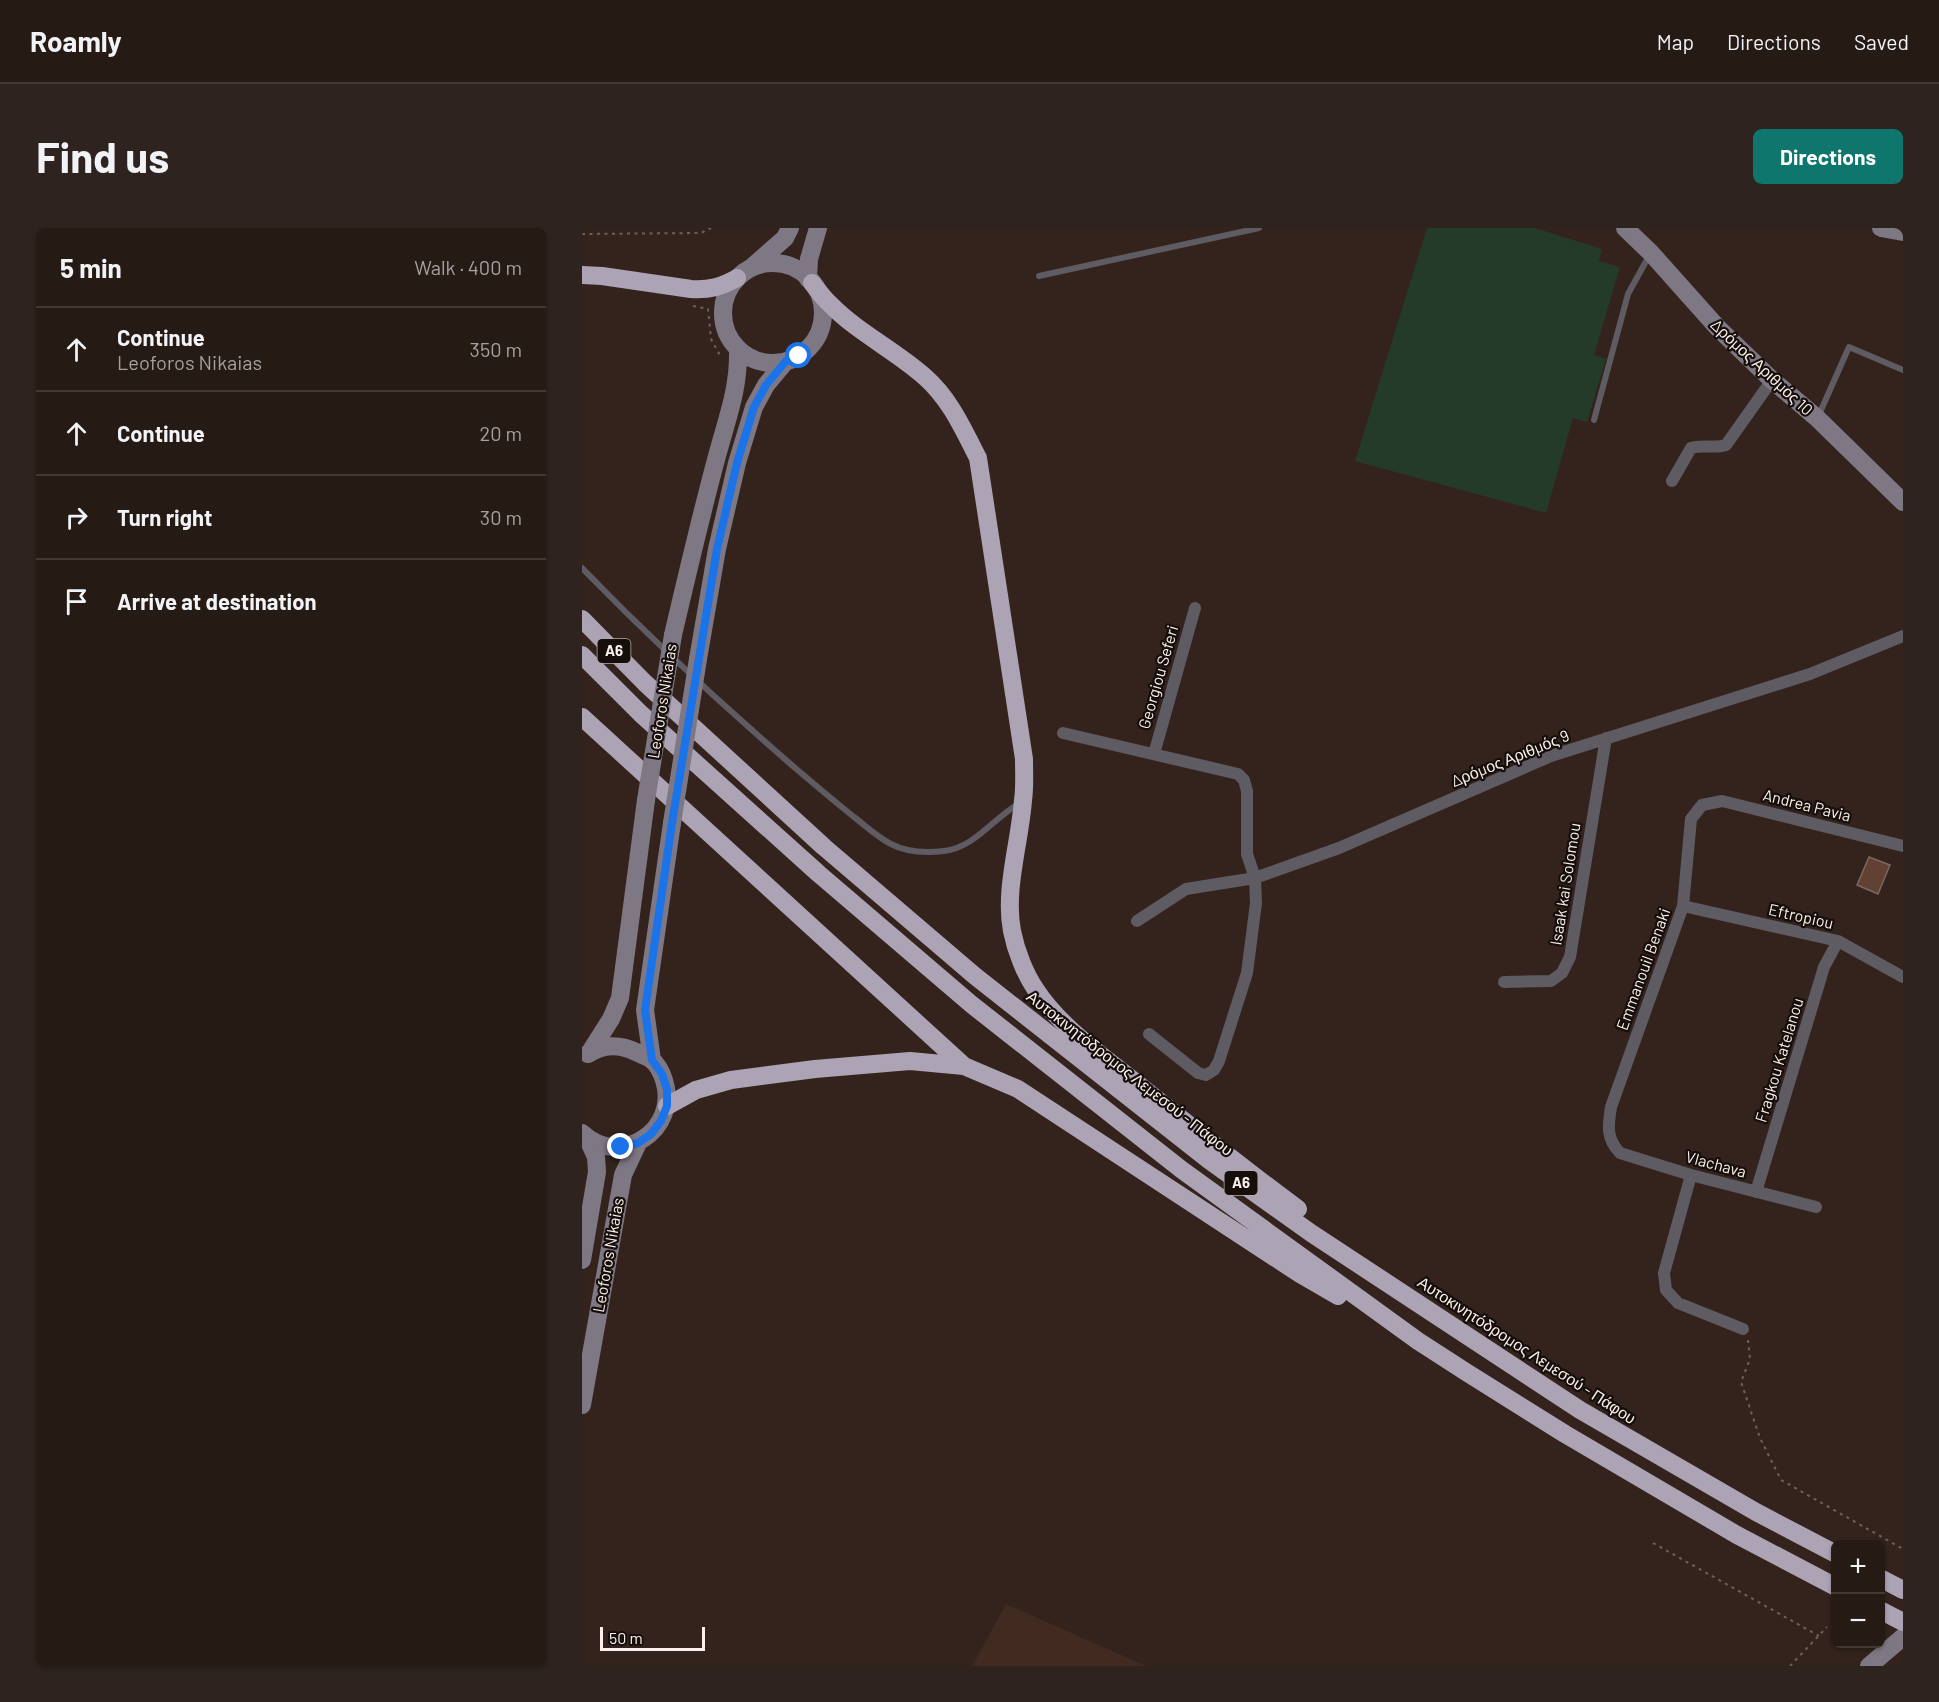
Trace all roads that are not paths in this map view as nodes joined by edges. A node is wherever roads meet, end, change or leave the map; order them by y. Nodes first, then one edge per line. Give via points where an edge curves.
1 (790, 228) edge
2 (818, 228) edge
3 (1259, 228) edge
4 (1881, 228) edge
5 (1631, 229) edge
6 (1903, 232) edge
7 (1651, 253) junction
8 (744, 273) junction
9 (582, 275) edge
10 (1039, 276) dead end
11 (810, 281) junction
12 (738, 349) junction
13 (786, 361) junction
14 (1903, 370) edge
15 (1772, 380) junction
16 (1817, 418) junction
17 (1594, 420) dead end
18 (1672, 481) dead end
19 (1903, 502) edge
20 (582, 568) edge
21 (1195, 608) dead end
22 (582, 619) edge
23 (1903, 636) edge
24 (582, 655) edge
25 (582, 717) edge
26 (1063, 733) dead end
27 (1606, 738) junction
28 (1154, 754) junction
29 (1023, 801) junction
30 (1702, 805) joint
31 (1903, 846) edge
32 (1255, 878) junction
33 (1683, 906) junction
34 (1137, 921) dead end
35 (1838, 941) junction
36 (1903, 977) edge
37 (1504, 982) dead end
38 (1149, 1034) dead end
39 (586, 1056) edge
40 (652, 1060) junction
41 (964, 1066) junction
42 (667, 1106) junction
43 (585, 1136) edge
44 (638, 1143) junction
45 (1611, 1144) joint
46 (1691, 1175) junction
47 (1756, 1192) junction
48 (1816, 1207) dead end
49 (582, 1260) edge
50 (1424, 1308) junction
51 (1743, 1329) road end
52 (1418, 1341) junction
53 (582, 1405) edge
54 (1831, 1551) edge
55 (1885, 1580) edge
56 (1831, 1584) edge
57 (1903, 1590) edge
58 (1885, 1612) edge
59 (1903, 1622) edge
60 (1903, 1637) edge
61 (1869, 1666) edge

1 - 8 main road via 785,238
2 - 11 main road via 809,259
3 - 10 lane
4 - 6 main road
5 - 7 main road, Δρόμος Αριθμός 10
7 - 15 main road, Δρόμος Αριθμός 10 via 1717,327
7 - 17 lane via 1628,294
8 - 9 highway via 721,287 706,290
8 - 11 main road via 766,264 781,264 796,269
8 - 12 main road via 728,291 723,306 728,336
11 - 13 main road via 819,295 822,322 804,351
11 - 29 highway via 859,329 927,378 956,413 978,458 1020,724
12 - 13 main road via 760,361
12 - 39 main road, Leoforos Nikaias, bridge via 736,390 673,635 620,998
13 - 40 main road, Leoforos Nikaias, bridge via 754,407 717,549 645,1010
14 - 16 lane via 1849,347
15 - 16 main road, Δρόμος Αριθμός 10
15 - 18 street via 1726,445 1691,448
16 - 19 main road, Δρόμος Αριθμός 10
20 - 29 lane via 730,712 819,789 891,844 918,851 946,851 981,835 1008,809
21 - 28 street, Georgiou Seferi
22 - 50 highway, Αυτοκινητόδρομος Λεμεσού - Πάφου / A6 via 645,683 824,847 975,976 1210,1161
23 - 27 street, Δρόμος Αριθμός 9 via 1810,674
24 - 52 highway, A6 via 641,714 819,874 971,1004 1182,1170
25 - 41 highway
26 - 28 street
27 - 32 street, Δρόμος Αριθμός 9 via 1551,756 1339,848
27 - 37 street, Isaak kai Solomou via 1570,957 1562,973 1551,981
28 - 32 street via 1238,774 1244,780 1247,854
29 - 50 highway via 1010,911 1022,962 1036,990 1095,1050
30 - 31 street, Andrea Pavia via 1722,801
30 - 33 street, Emmanouil Benaki via 1691,819
32 - 34 street, Δρόμος Αριθμός 9 via 1186,889
32 - 38 street via 1256,903 1247,973 1214,1070 1206,1075 1198,1073
33 - 35 street, Eftropiou
33 - 45 street, Emmanouil Benaki via 1611,1107
35 - 36 street, Eftropiou
35 - 47 street, Fragkou Katelanou via 1824,967
39 - 40 main road via 606,1046 624,1046
40 - 42 main road via 667,1089
41 - 42 highway via 910,1061 731,1080 696,1090
41 - 52 highway via 1018,1089 1300,1274
42 - 44 main road via 651,1134
43 - 44 main road via 604,1146
43 - 49 main road, Leoforos Nikaias via 596,1157 597,1172
44 - 53 main road, Leoforos Nikaias via 623,1175
45 - 46 street, Vlachava via 1620,1153
46 - 47 street, Vlachava
46 - 51 street via 1664,1273 1666,1290 1678,1303
47 - 48 street, Vlachava
50 - 54 highway, Αυτοκινητόδρομος Λεμεσού - Πάφου / A6 via 1580,1410
52 - 56 highway, A6 via 1575,1440 1737,1535
55 - 57 highway
58 - 59 highway
60 - 61 main road

